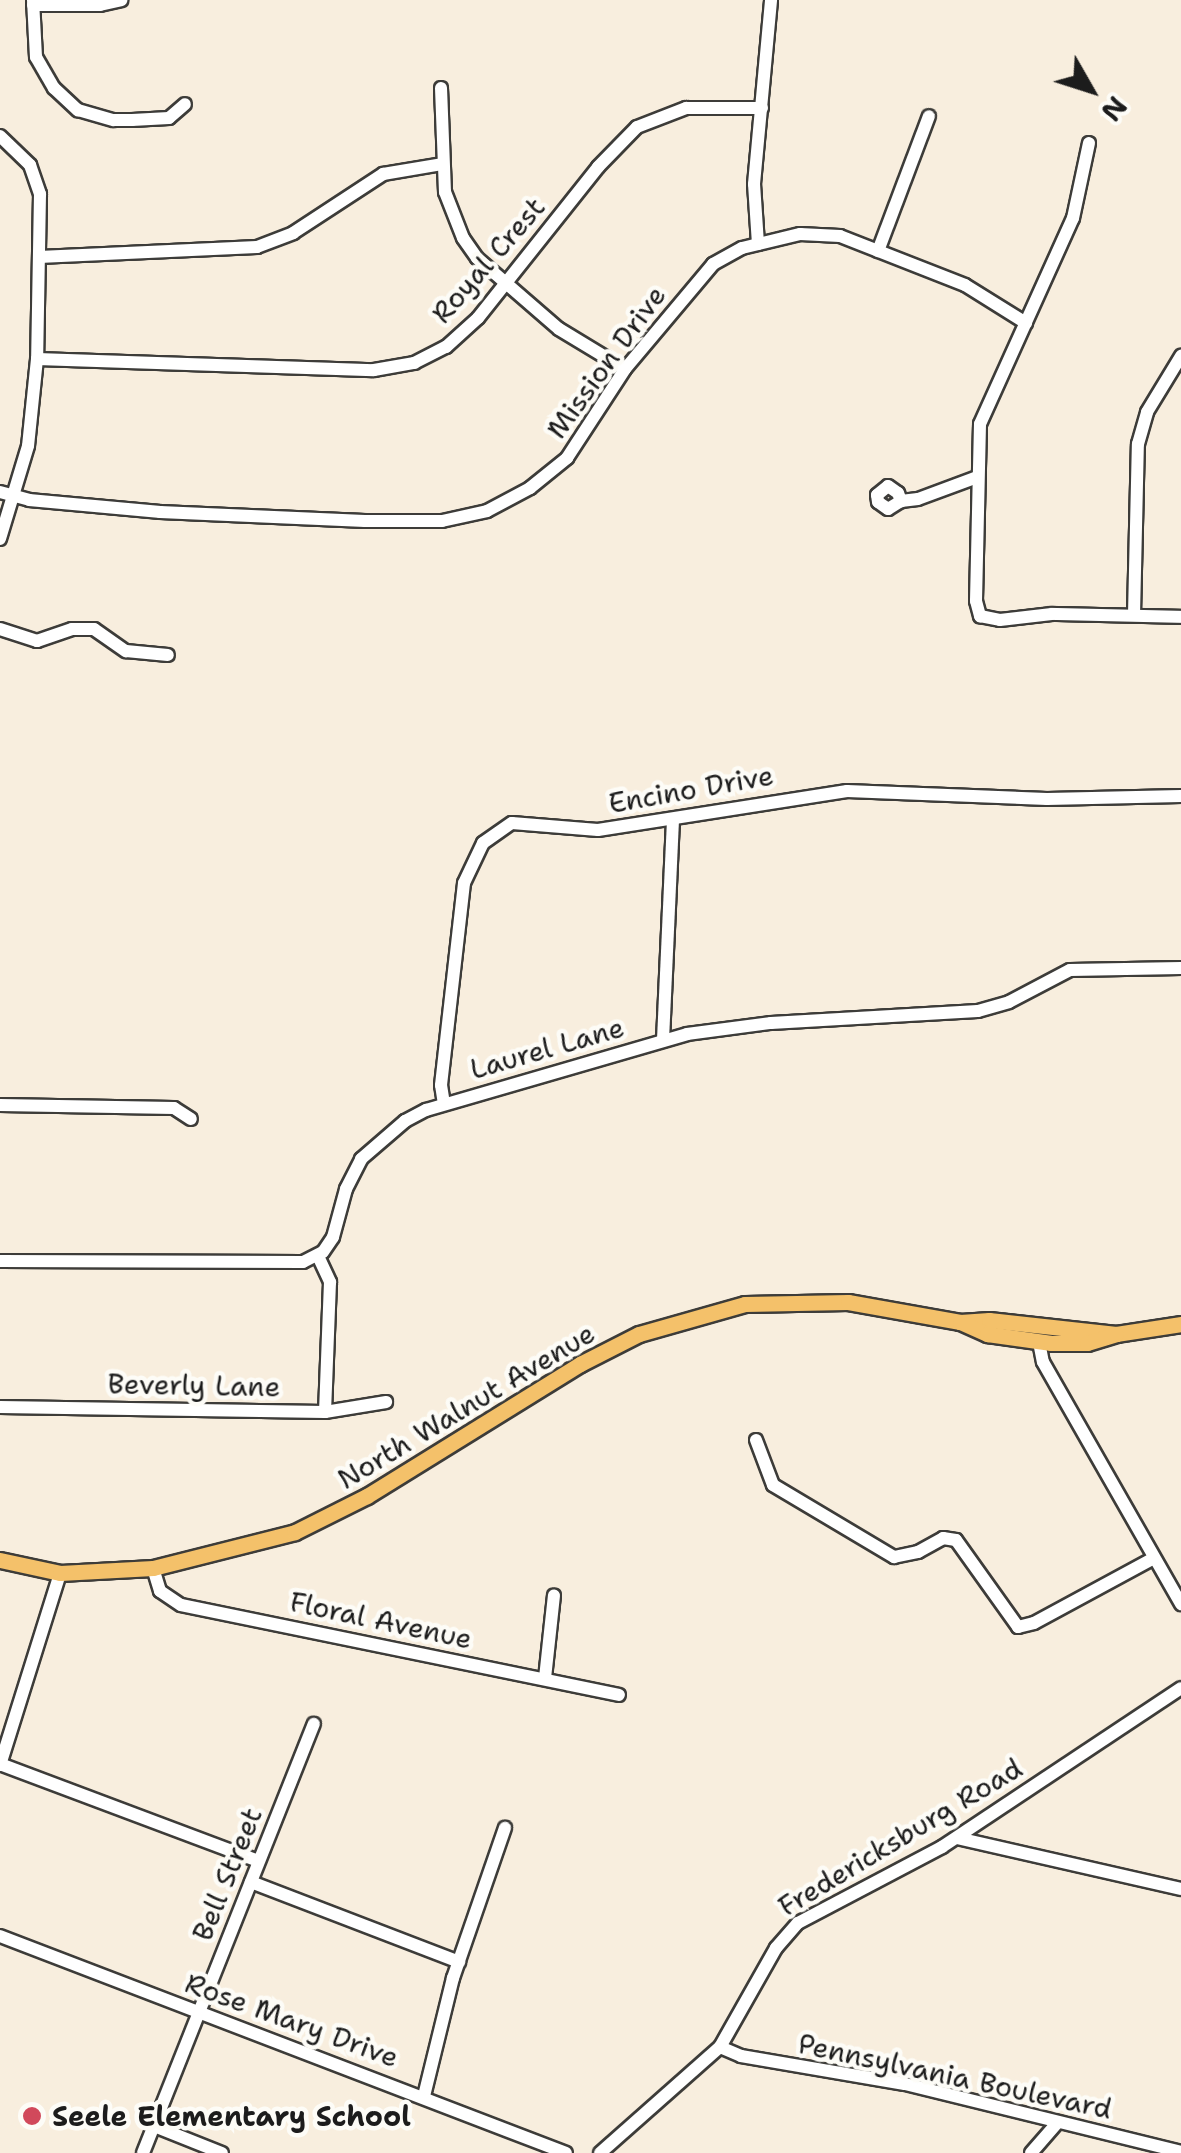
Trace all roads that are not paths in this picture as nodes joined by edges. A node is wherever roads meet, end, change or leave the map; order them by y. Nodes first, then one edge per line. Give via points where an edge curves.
1 (121, 0) edge
2 (771, 0) edge
3 (33, 3) edge
4 (441, 88) dead end
5 (184, 104) dead end
6 (762, 108) junction
7 (929, 116) dead end
8 (0, 136) edge
9 (1089, 144) dead end
10 (443, 164) junction
11 (758, 244) junction
12 (878, 251) junction
13 (39, 257) junction
14 (507, 283) junction
15 (1026, 323) junction
16 (1181, 356) edge
17 (37, 359) junction
18 (625, 369) junction
19 (977, 477) junction
20 (0, 492) edge
21 (15, 498) junction
22 (901, 501) dead end
23 (0, 540) edge
24 (1134, 615) junction
25 (1181, 617) edge
26 (0, 629) edge
27 (168, 655) dead end
28 (1181, 796) edge
29 (673, 820) junction
30 (1181, 968) edge
31 (663, 1040) junction
32 (444, 1104) junction
33 (0, 1105) edge
34 (190, 1120) dead end
35 (318, 1256) junction
36 (0, 1261) edge
37 (960, 1322) junction
38 (1181, 1324) edge
39 (1116, 1334) junction
40 (1039, 1342) junction
41 (386, 1402) dead end
42 (0, 1407) edge
43 (326, 1412) junction
44 (756, 1440) dead end
45 (1154, 1558) junction
46 (0, 1560) edge
47 (153, 1568) junction
48 (60, 1573) junction
49 (554, 1595) dead end
50 (1181, 1604) edge
51 (545, 1678) junction
52 (1181, 1688) edge
53 (619, 1695) dead end
54 (314, 1724) dead end
55 (0, 1765) edge
56 (505, 1828) dead end
57 (956, 1838) junction
58 (258, 1862) junction
59 (250, 1882) junction
60 (1181, 1889) edge
61 (0, 1936) edge
62 (459, 1962) junction
63 (199, 2012) junction
64 (720, 2047) junction
65 (424, 2096) junction
66 (1057, 2122) junction
67 (154, 2126) junction
68 (1181, 2152) edge
69 (143, 2153) edge
70 (222, 2153) edge
71 (566, 2153) edge
72 (600, 2153) edge
73 (1031, 2153) edge

1 - 3 street
2 - 6 street
3 - 5 street via 36,57 54,88 78,110 114,120 169,118
4 - 10 street
6 - 11 street via 754,184
6 - 14 street, Royal Crest via 686,108 638,128 598,167
7 - 12 street
8 - 13 street via 37,178
9 - 15 street via 1072,218
10 - 13 street via 383,174 293,233 257,246
10 - 14 street via 456,226 477,258
11 - 12 street, Mission Drive via 826,232
11 - 18 street, Mission Drive via 713,264
12 - 15 street, Mission Drive via 976,290
13 - 17 street
14 - 17 street, Royal Crest via 446,347 388,369
14 - 18 street via 566,335
15 - 19 street via 980,424
16 - 24 street via 1155,396 1138,444
17 - 21 street
18 - 21 street, Mission Drive via 558,467 501,504 457,519 160,512
19 - 22 street
19 - 24 street via 980,616
20 - 21 street, Mission Drive
21 - 23 street
24 - 25 street
26 - 27 street via 37,641 94,630 126,651
28 - 29 street, Encino Drive via 846,792
29 - 31 street
29 - 32 street, Encino Drive via 588,831 525,821 483,843 464,882
30 - 31 street, Laurel Lane via 1070,970 978,1011 771,1022
31 - 32 street, Laurel Lane
32 - 35 street, Laurel Lane via 404,1121 362,1159 333,1236
33 - 34 street via 174,1108
35 - 36 street via 290,1263
35 - 43 street via 330,1282
37 - 39 main road, North Walnut Avenue
37 - 40 main road, North Walnut Avenue via 987,1334
37 - 47 main road, North Walnut Avenue via 875,1305 795,1300 670,1322 580,1364 320,1520 268,1541
38 - 39 main road, North Walnut Avenue
39 - 40 main road, North Walnut Avenue via 1087,1344
40 - 45 street via 1043,1362
41 - 43 street, Beverly Lane
42 - 43 street, Beverly Lane
44 - 45 street via 773,1485 894,1557 943,1538 956,1540 1018,1627
45 - 50 street
46 - 48 main road, North Walnut Avenue
47 - 48 main road, North Walnut Avenue
47 - 51 street, Floral Avenue via 160,1591 181,1605
48 - 55 street
49 - 51 street
51 - 53 street, Floral Avenue
52 - 57 street, Fredericksburg Road
54 - 58 street, Bell Street
55 - 58 street
56 - 62 street
57 - 60 street
57 - 64 street, Fredericksburg Road via 794,1926
58 - 59 street, Bell Street
59 - 62 street
59 - 63 street, Bell Street
61 - 63 street, Rose Mary Drive
62 - 65 street
63 - 65 street, Rose Mary Drive
63 - 67 street, Bell Street
64 - 66 street, Pennsylvania Boulevard
64 - 72 street, Fredericksburg Road
65 - 71 street, Rose Mary Drive
66 - 68 street, Pennsylvania Boulevard
66 - 73 street
67 - 69 street, Bell Street
67 - 70 street

